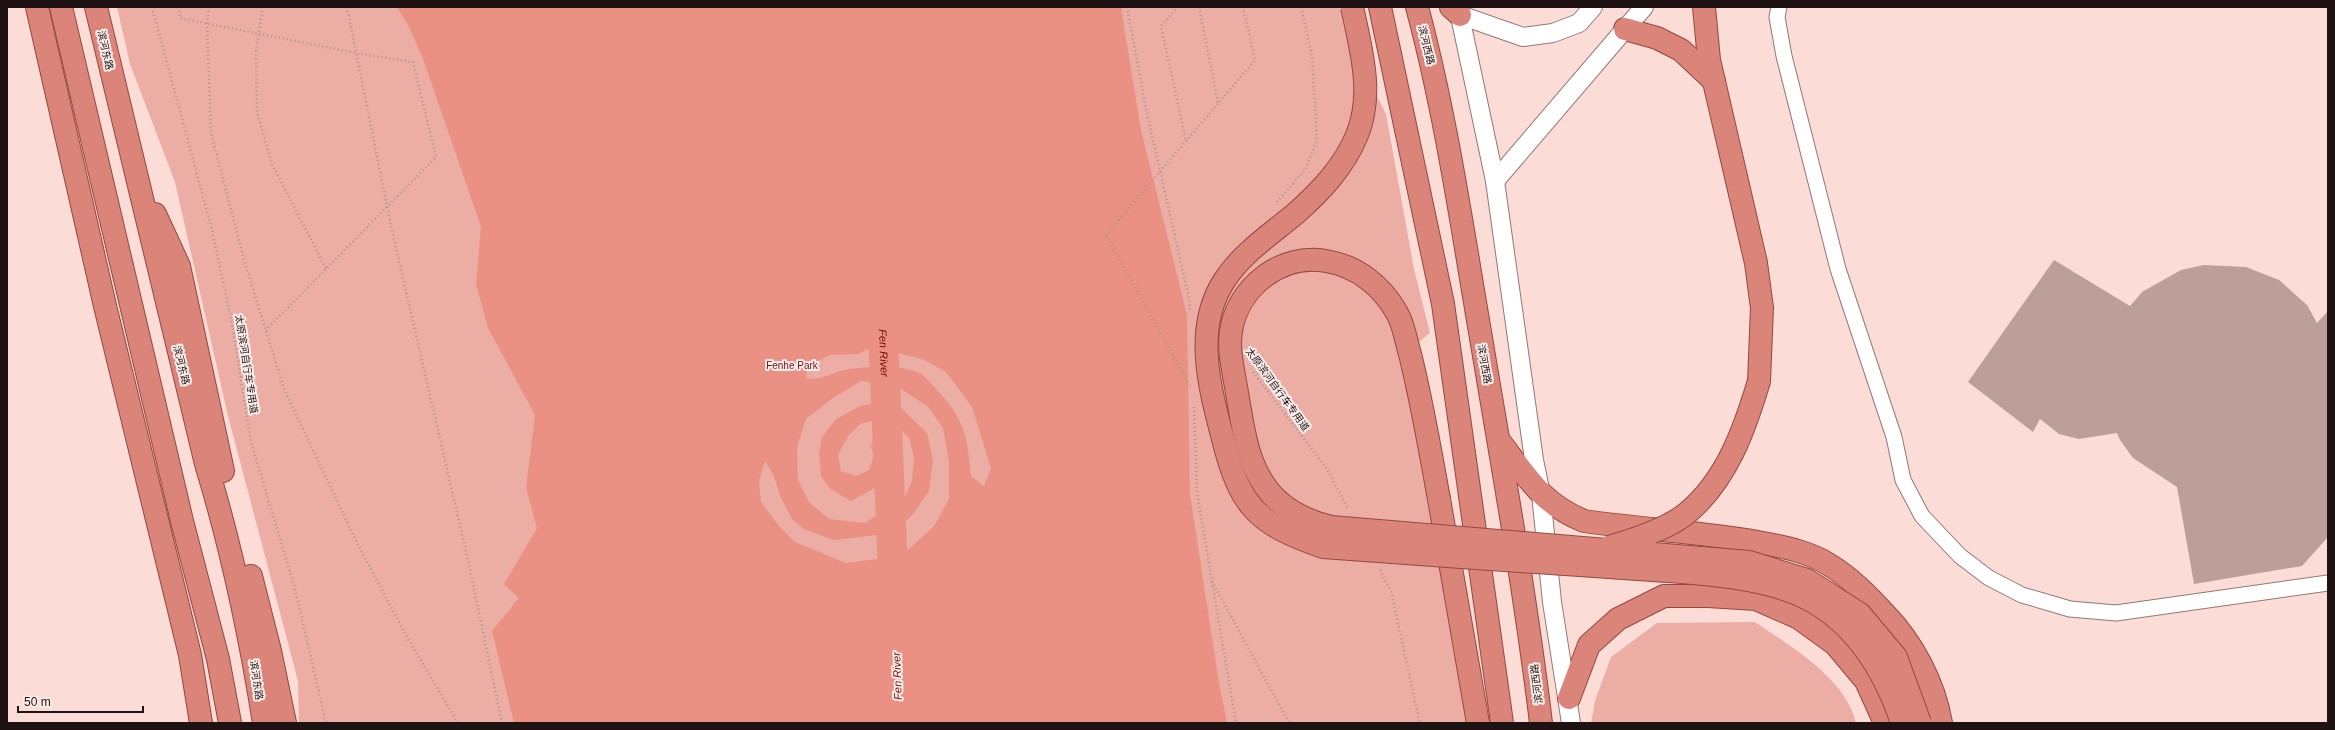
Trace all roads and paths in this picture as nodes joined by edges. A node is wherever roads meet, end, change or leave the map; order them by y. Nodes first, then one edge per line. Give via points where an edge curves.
1 (37, 7) edge
2 (61, 7) edge
3 (96, 7) edge
4 (152, 7) edge
5 (179, 7) edge
6 (209, 7) edge
7 (263, 7) edge
8 (347, 7) edge
9 (1130, 7) edge
10 (1178, 7) edge
11 (1199, 7) edge
12 (1242, 7) edge
13 (1301, 7) edge
14 (1352, 7) edge
15 (1380, 7) edge
16 (1417, 7) edge
17 (1593, 7) edge
18 (1644, 7) edge
19 (1704, 7) edge
20 (1779, 7) edge
21 (1127, 9) edge
22 (1456, 10) edge
23 (207, 24) junction
24 (1625, 29) junction
25 (259, 34) junction
26 (356, 53) junction
27 (1714, 81) junction
28 (1218, 103) junction
29 (1186, 142) junction
30 (134, 166) junction
31 (1160, 171) junction
32 (1495, 181) junction
33 (1276, 204) dead end
34 (387, 207) junction
35 (326, 269) junction
36 (1190, 314) dead end
37 (266, 330) junction
38 (1252, 369) dead end
39 (1193, 384) dead end
40 (1194, 399) dead end
41 (1498, 440) junction
42 (1541, 494) junction
43 (1349, 510) dead end
44 (1597, 550) junction
45 (1377, 565) dead end
46 (1211, 579) junction
47 (2328, 583) edge
48 (206, 615) junction
49 (1569, 698) junction
50 (201, 723) edge
51 (211, 723) edge
52 (230, 723) edge
53 (264, 723) edge
54 (285, 723) edge
55 (326, 723) edge
56 (458, 723) edge
57 (502, 723) edge
58 (1236, 723) edge
59 (1289, 723) edge
60 (1420, 723) edge
61 (1478, 723) edge
62 (1502, 723) edge
63 (1541, 723) edge
64 (1572, 723) edge
65 (1885, 723) edge
66 (1902, 723) edge
67 (1920, 723) edge
68 (1941, 723) edge

1 - 50 highway via 105,306 190,655
2 - 48 highway
3 - 30 highway, 滨河东路
4 - 55 path, 太原滨河自行车专用道 via 211,226 231,318 251,442 295,589
5 - 23 path via 180,18
6 - 23 path
7 - 25 path
8 - 26 path
9 - 21 path
10 - 29 path via 1161,26
11 - 28 path
12 - 28 path via 1255,60
13 - 33 path via 1312,56 1317,140 1305,170
14 - 66 highway, bridge via 1362,52 1366,89 1358,135 1344,161 1328,181 1310,201 1245,256 1224,280 1213,301 1206,335 1212,395 1232,472 1245,499 1265,521 1288,535 1323,547 1700,574 1764,583 1808,599 1845,624 1873,658
15 - 62 highway via 1443,304
16 - 41 highway, 滨河西路 via 1430,57
17 - 22 street via 1579,23 1553,33 1523,37
18 - 24 street
19 - 27 highway via 1709,60
20 - 47 street via 1777,17 1784,56 1836,261 1894,437 1903,480 1922,516 1960,556 1989,578 2022,595 2070,609 2116,613
21 - 31 path
22 - 32 street
23 - 25 path
23 - 37 path via 210,133
24 - 27 highway via 1658,38 1681,50
24 - 32 street
25 - 26 path
25 - 35 path via 256,50 257,112 272,164
26 - 34 path
26 - 34 path via 413,62 436,156
27 - 44 highway, bridge via 1756,263 1762,308 1759,381 1746,426 1716,484 1687,514 1641,537
28 - 29 path
29 - 31 path
30 - 53 highway, 滨河东路 via 206,464 220,510 252,649
30 - 54 highway via 179,266 223,475 270,651
31 - 36 path via 1189,298
31 - 39 path via 1106,235 1193,391
32 - 42 street
34 - 35 path
34 - 57 path
35 - 37 path
37 - 56 path via 284,389 357,542 408,640
38 - 43 path, 太原滨河自行车专用道 via 1327,469
40 - 46 path via 1197,492
41 - 42 highway
41 - 63 highway, 滨河西路 via 1528,613
42 - 49 street via 1552,602
42 - 68 highway via 1563,512 1584,521 1740,539 1790,549 1828,563 1863,591 1901,631 1922,667
44 - 61 highway, bridge via 1331,527 1312,522 1291,511 1262,483 1245,438 1232,360 1231,332 1239,308 1251,287 1271,271 1297,260 1321,260 1344,264 1369,279 1388,298 1398,315 1417,381 1439,499
44 - 67 highway, bridge via 1749,562 1807,580 1860,614 1896,657
45 - 60 path via 1391,592
46 - 58 path
46 - 59 path
48 - 51 highway via 212,690
48 - 52 highway
49 - 64 street
49 - 65 highway via 1589,645 1618,619 1664,596 1756,599 1799,618 1835,644 1866,681

